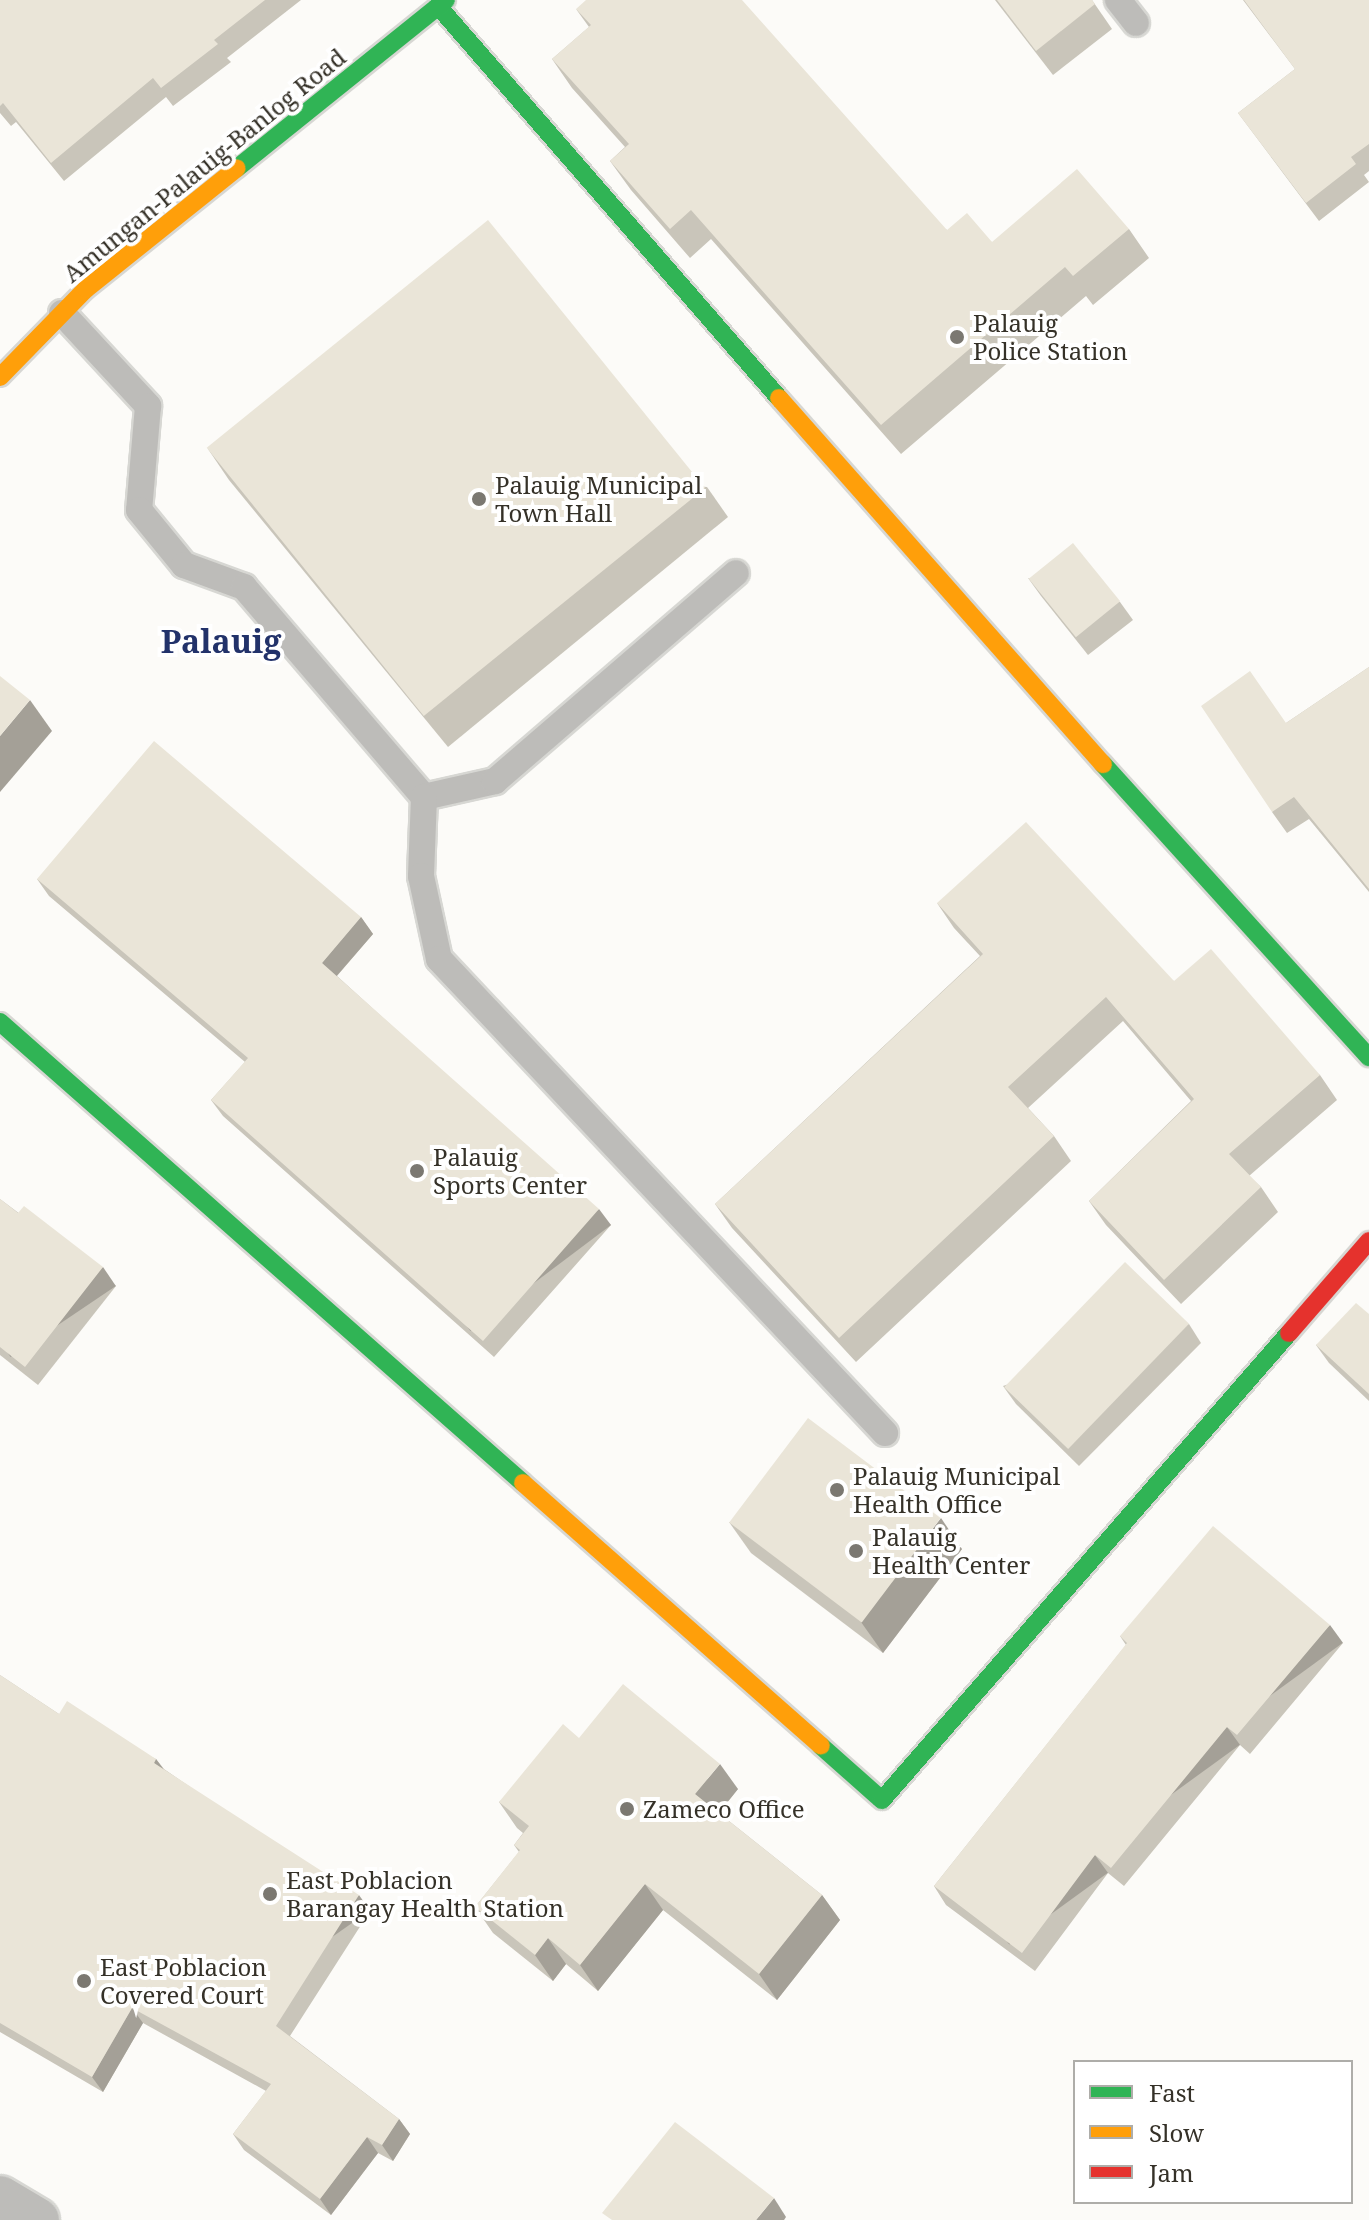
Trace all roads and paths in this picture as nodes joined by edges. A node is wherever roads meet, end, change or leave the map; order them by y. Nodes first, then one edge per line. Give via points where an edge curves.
1 (1118, 0) edge
2 (442, 3) edge
3 (1136, 23) dead end
4 (62, 313) junction
5 (0, 377) edge
6 (736, 573) dead end
7 (424, 797) junction
8 (0, 1022) edge
9 (1369, 1057) edge
10 (1369, 1241) edge
11 (885, 1433) dead end
12 (0, 2198) edge
13 (37, 2220) edge

1 - 3 lane
2 - 4 street, Amungan-Palauig-Banlog Road
2 - 9 street via 940,584
4 - 5 street, Amungan-Palauig-Banlog Road
4 - 7 lane via 148,406 139,510 184,565 244,587
6 - 7 lane via 495,781
7 - 11 lane via 421,876 439,959
8 - 10 street via 882,1800
12 - 13 street

